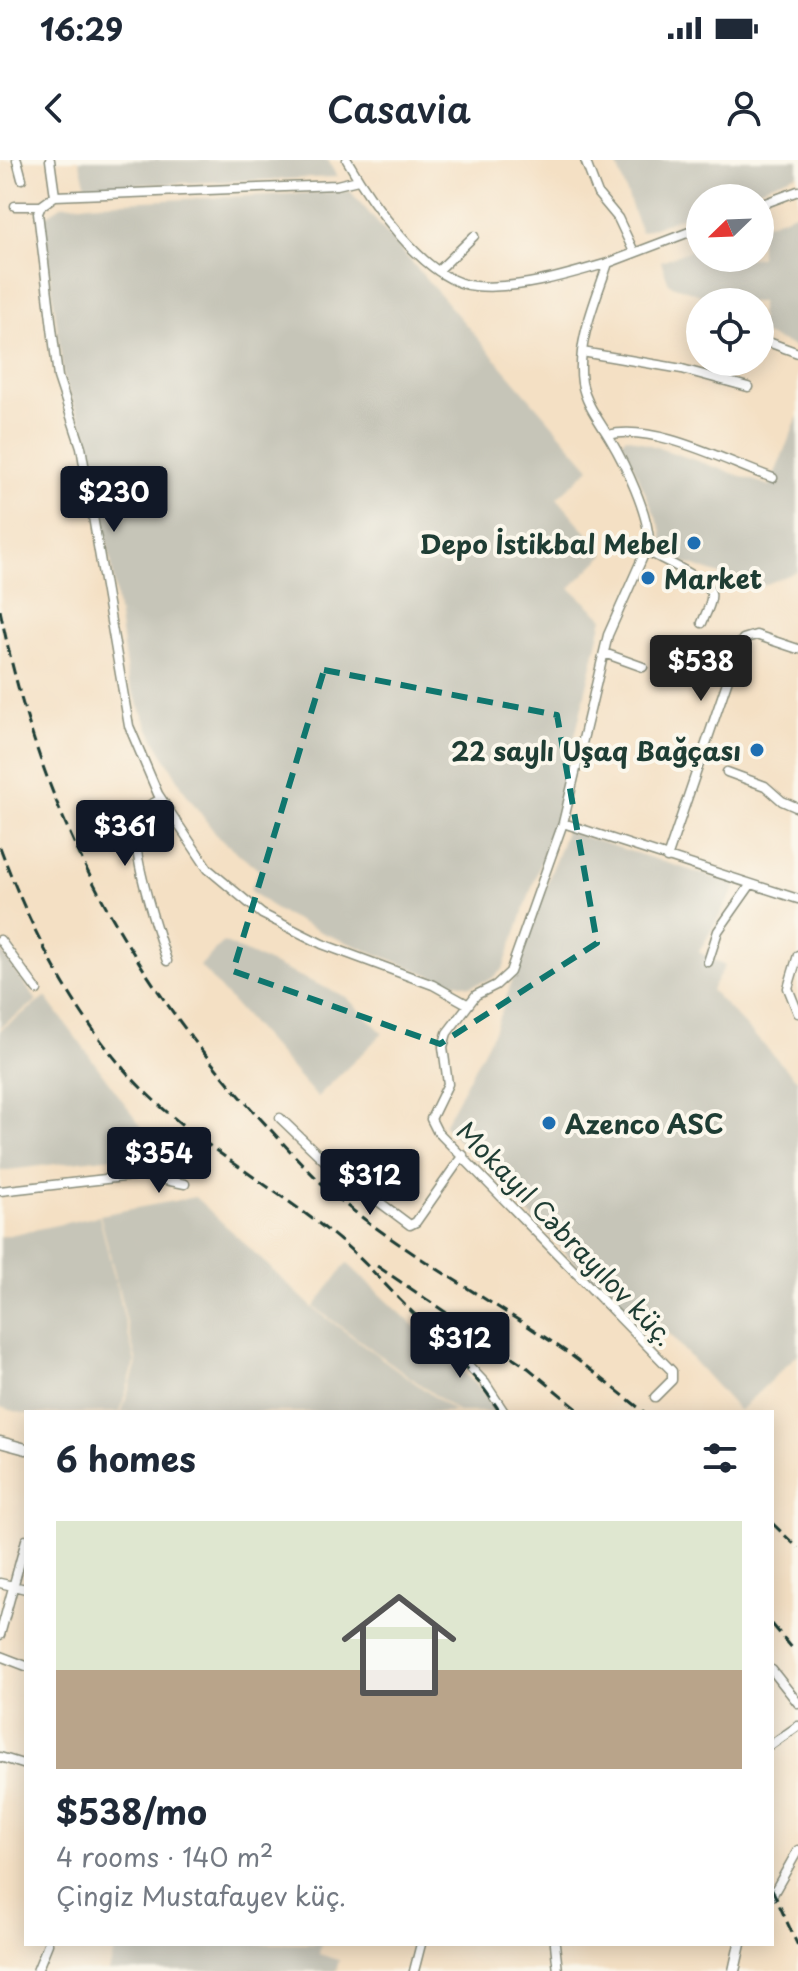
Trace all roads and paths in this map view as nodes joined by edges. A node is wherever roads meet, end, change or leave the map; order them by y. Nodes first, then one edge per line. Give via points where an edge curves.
1 (17, 160) edge
2 (50, 160) edge
3 (347, 160) edge
4 (585, 160) edge
5 (22, 179) dead end
6 (358, 180) junction
7 (798, 191) edge
8 (55, 196) junction
9 (774, 200) edge
10 (15, 206) dead end
11 (41, 206) junction
12 (686, 233) edge
13 (474, 236) dead end
14 (634, 252) junction
15 (608, 263) junction
16 (438, 271) junction
17 (774, 344) edge
18 (582, 352) junction
19 (798, 353) edge
20 (748, 387) dead end
21 (608, 435) junction
22 (773, 478) dead end
23 (647, 551) junction
24 (702, 623) dead end
25 (798, 649) edge
26 (604, 653) junction
27 (643, 667) dead end
28 (727, 772) dead end
29 (161, 799) junction
30 (798, 808) edge
31 (563, 823) junction
32 (667, 858) junction
33 (751, 884) junction
34 (798, 899) edge
35 (0, 940) edge
36 (798, 955) edge
37 (167, 961) dead end
38 (708, 962) dead end
39 (37, 990) dead end
40 (467, 1004) junction
41 (798, 1013) edge
42 (280, 1118) dead end
43 (155, 1142) dead end
44 (463, 1155) junction
45 (141, 1175) junction
46 (185, 1184) dead end
47 (0, 1191) edge
48 (437, 1332) dead end
49 (655, 1397) dead end
50 (503, 1410) edge
51 (0, 1442) edge
52 (24, 1448) edge
53 (24, 1548) edge
54 (0, 1583) edge
55 (14, 1586) junction
56 (24, 1588) edge
57 (0, 1635) edge
58 (0, 1656) edge
59 (24, 1665) edge
60 (774, 1673) edge
61 (798, 1703) edge
62 (798, 1726) edge
63 (774, 1743) edge
64 (0, 1757) edge
65 (24, 1764) edge
66 (798, 1850) edge
67 (791, 1862) junction
68 (798, 1871) edge
69 (774, 1892) edge
70 (47, 1946) edge
71 (420, 1946) edge
72 (555, 1946) edge
73 (740, 1946) edge
74 (37, 1971) edge
75 (414, 1971) edge
76 (558, 1971) edge
77 (734, 1971) edge

1 - 5 street
2 - 8 street
3 - 6 street
4 - 14 street via 598,194 618,218
6 - 8 street
6 - 16 street
7 - 9 street
8 - 11 street
10 - 11 street
11 - 29 street via 37,221 58,377 81,447 129,726
12 - 14 street
13 - 16 street
14 - 15 street
15 - 16 street via 501,286 465,284
15 - 18 street
17 - 19 street
18 - 20 street
18 - 21 street via 585,396
21 - 22 street via 655,435
21 - 23 street via 648,527
23 - 24 street via 709,589
23 - 26 street
25 - 32 street via 756,635 743,639
26 - 27 street
26 - 31 street
28 - 30 street via 765,786
29 - 37 street via 140,810 135,822 143,883
29 - 40 street via 208,869 262,914
31 - 32 street
31 - 40 street via 510,972
32 - 33 street
33 - 34 street
33 - 38 street via 718,931
35 - 39 street
36 - 41 street via 788,988
40 - 44 street, Mokayıl Cəbrayılov küç. via 444,1040 448,1084 431,1119
42 - 44 street via 327,1163 410,1225
43 - 45 street via 155,1157
44 - 49 street, Mokayıl Cəbrayılov küç. via 672,1371 672,1380
45 - 46 street
45 - 47 street
48 - 50 street
51 - 52 street
53 - 55 street
54 - 55 street
55 - 56 street
55 - 57 street
58 - 59 street
60 - 61 street
62 - 63 street
64 - 65 street
66 - 67 street
67 - 68 street
67 - 69 street
70 - 74 street
71 - 75 street
72 - 76 street
73 - 77 street

